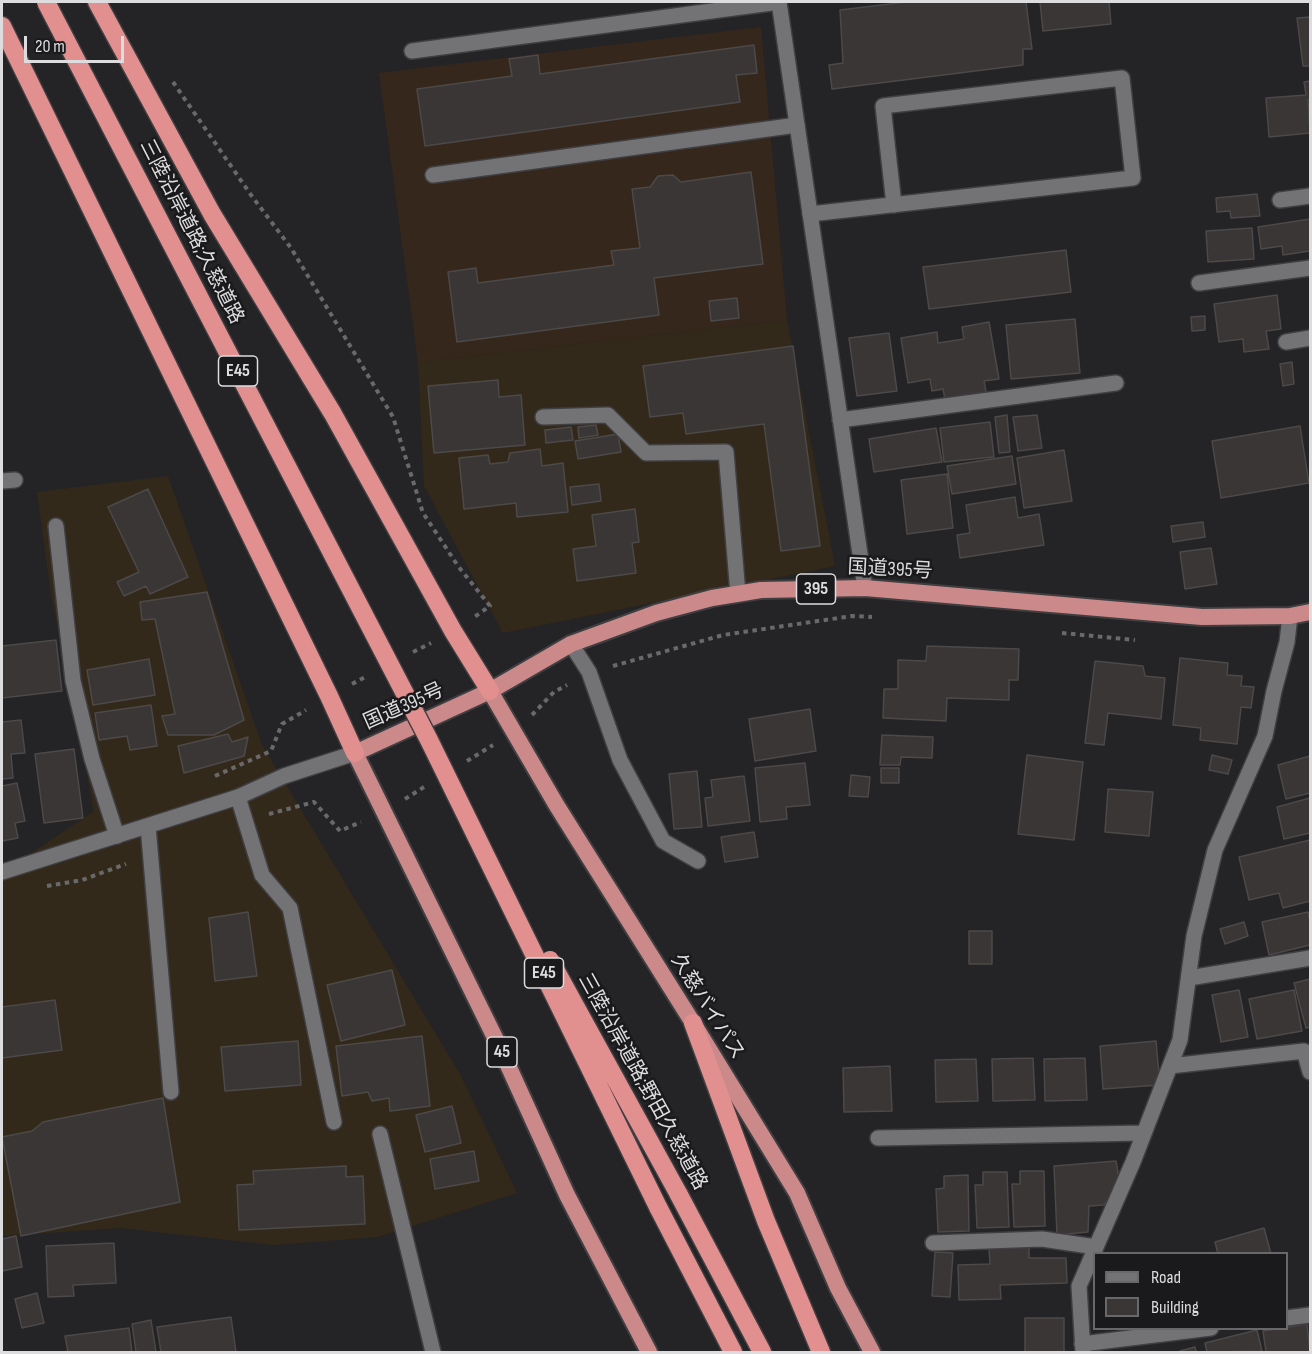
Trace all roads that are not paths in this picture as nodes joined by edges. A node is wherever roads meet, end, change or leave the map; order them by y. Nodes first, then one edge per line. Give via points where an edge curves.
1 (46, 2) edge
2 (97, 2) edge
3 (779, 2) edge
4 (2, 26) edge
5 (412, 51) dead end
6 (797, 125) junction
7 (433, 175) dead end
8 (1311, 196) edge
9 (1280, 200) dead end
10 (894, 205) junction
11 (810, 214) junction
12 (1311, 268) edge
13 (1199, 283) dead end
14 (1311, 338) edge
15 (1286, 342) dead end
16 (1116, 383) dead end
17 (543, 417) dead end
18 (840, 420) junction
19 (56, 526) dead end
20 (864, 588) junction
21 (738, 594) junction
22 (1311, 612) edge
23 (1290, 616) junction
24 (571, 644) junction
25 (490, 692) junction
26 (429, 740) junction
27 (355, 753) junction
28 (238, 797) junction
29 (148, 826) junction
30 (117, 836) junction
31 (698, 861) dead end
32 (2, 872) edge
33 (1311, 958) edge
34 (1189, 978) junction
35 (693, 1023) junction
36 (1170, 1066) junction
37 (1311, 1072) edge
38 (171, 1092) dead end
39 (334, 1122) dead end
40 (1144, 1133) junction
41 (380, 1134) dead end
42 (878, 1138) dead end
43 (933, 1243) dead end
44 (1096, 1247) junction
45 (1094, 1252) edge
46 (1093, 1254) edge
47 (1311, 1315) edge
48 (1288, 1318) edge
49 (1204, 1330) edge
50 (1083, 1348) edge
51 (433, 1353) edge
52 (649, 1353) edge
53 (733, 1353) edge
54 (762, 1353) edge
55 (821, 1353) edge
56 (872, 1353) edge

1 - 26 highway, 三陸沿岸道路;久慈道路 / E45, bridge
2 - 25 highway via 212,214 333,414
3 - 5 street
3 - 6 street
4 - 27 highway
6 - 7 street
6 - 11 street
8 - 9 street
10 - 10 street via 1133,178 1122,78 884,106
10 - 11 street
11 - 18 street
12 - 13 street
14 - 15 street
16 - 18 street
17 - 21 street via 608,415 646,453 726,452
18 - 20 street
19 - 30 street via 73,681 92,759
20 - 21 highway, 国道395号 / 395
20 - 23 highway, 国道395号 / 395 via 1202,618
21 - 24 highway, 国道395号 / 395 via 656,613
22 - 23 highway, 国道395号 / 395
23 - 34 street via 1265,736 1215,850 1194,936
24 - 25 highway, 国道395号 / 395
24 - 31 street via 589,672 620,760 663,841
25 - 27 highway, 国道395号 / 395
25 - 35 highway, 久慈バイパス
26 - 53 highway, 三陸沿岸道路;野田久慈道路 / E45, bridge
26 - 54 highway, 三陸沿岸道路;野田久慈道路 / E45, bridge via 678,1192
27 - 28 street via 284,776
27 - 52 highway, 45 via 502,1052 567,1195
28 - 29 street
28 - 39 street via 262,875 290,908
29 - 30 street
29 - 38 street
30 - 32 street
33 - 34 street
34 - 36 street via 1180,1040
35 - 55 highway via 766,1221
35 - 56 highway, 久慈バイパス via 797,1192 838,1288
36 - 37 street via 1304,1051
36 - 40 street
40 - 42 street
40 - 44 street
41 - 51 street
43 - 44 street via 1042,1239
44 - 45 street
46 - 50 street via 1079,1286
47 - 48 street
49 - 50 street

